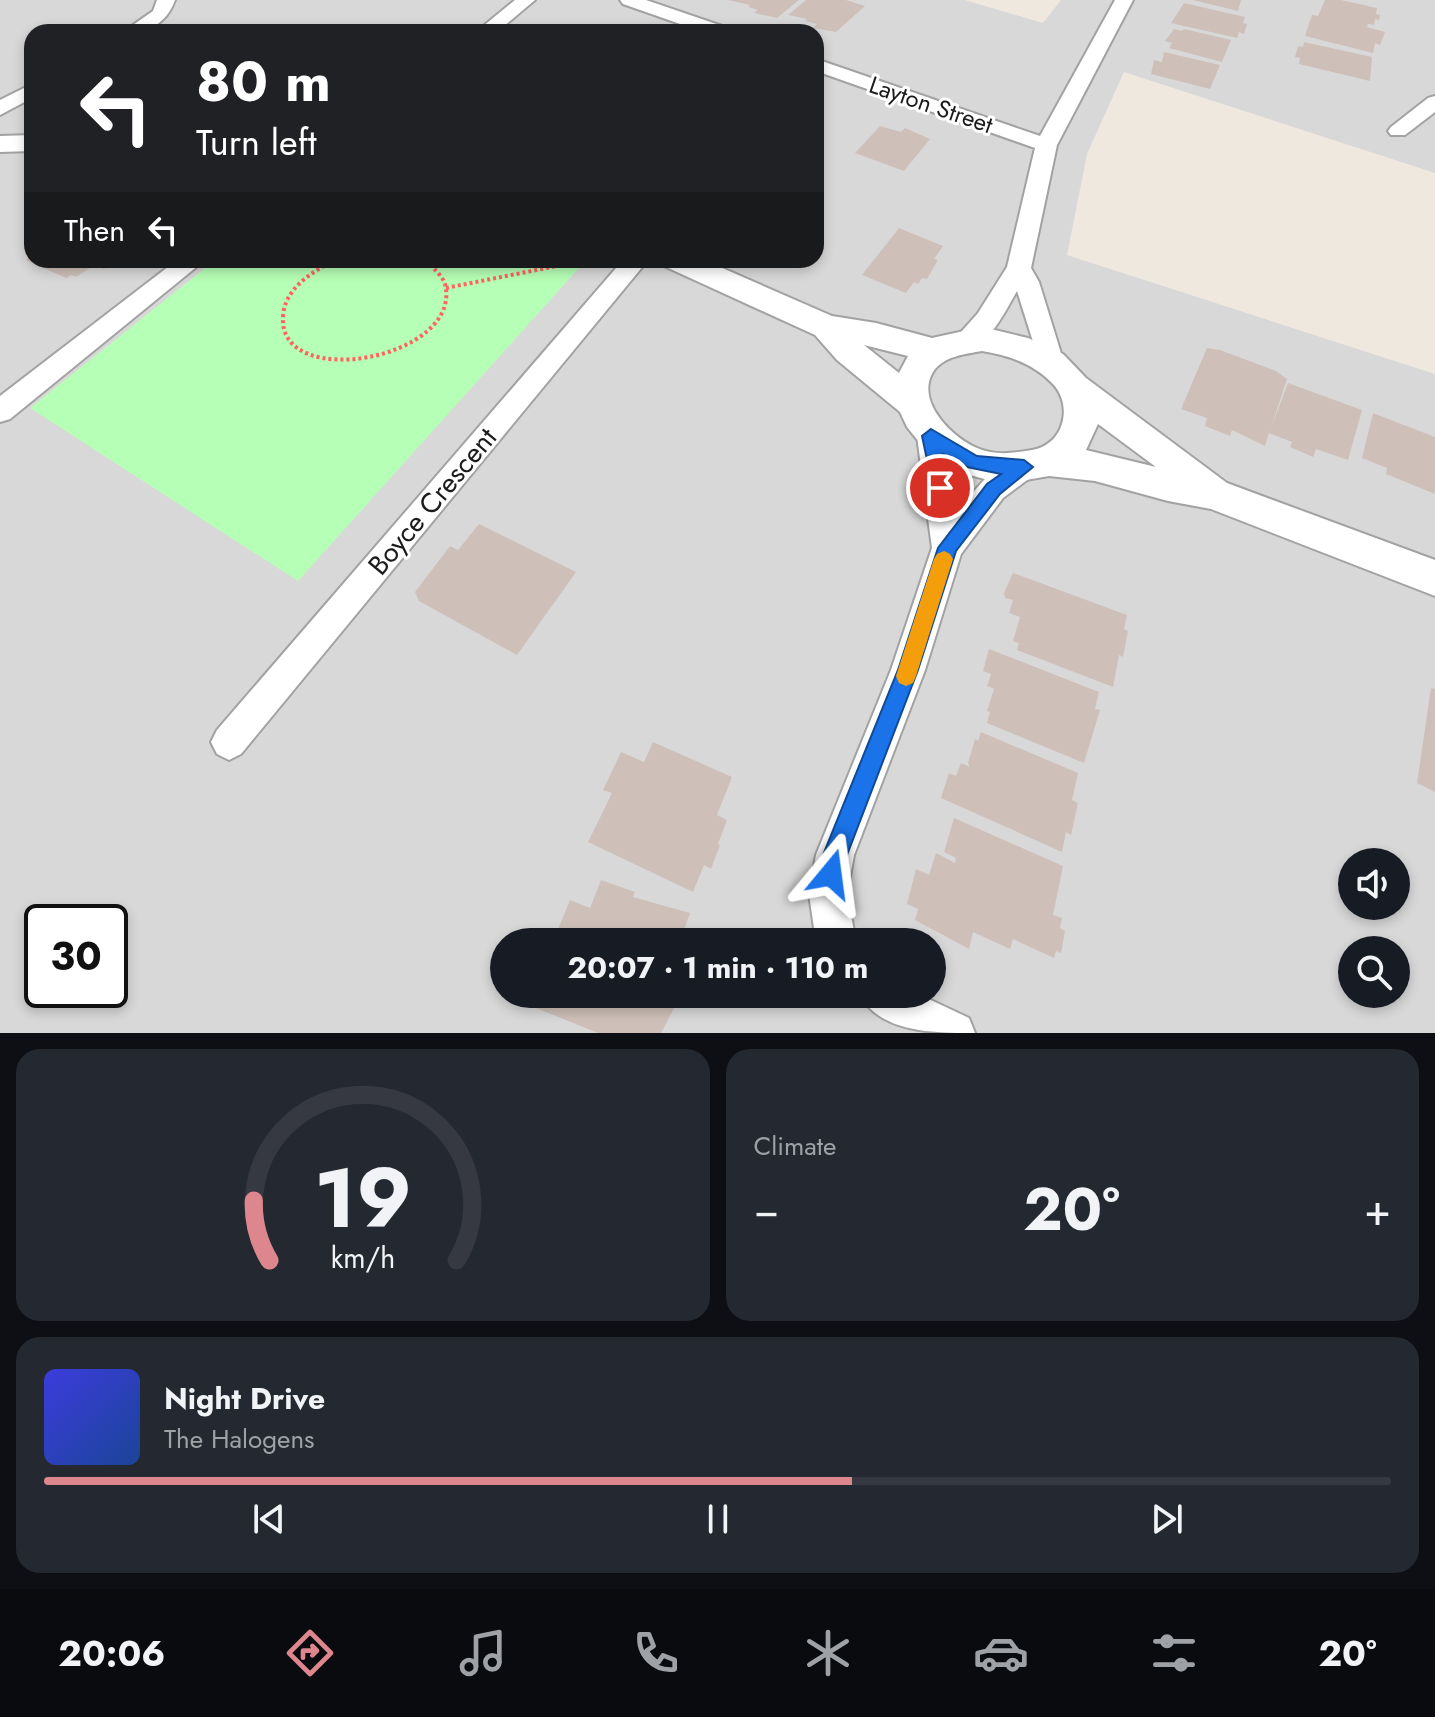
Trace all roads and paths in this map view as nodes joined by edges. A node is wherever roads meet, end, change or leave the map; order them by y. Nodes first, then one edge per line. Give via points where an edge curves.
1 (166, 0) edge
2 (526, 0) edge
3 (629, 0) edge
4 (1124, 0) edge
5 (145, 24) edge
6 (495, 24) edge
7 (698, 24) edge
8 (824, 68) edge
9 (24, 95) edge
10 (1435, 102) edge
11 (0, 109) edge
12 (1398, 131) dead end
13 (24, 143) edge
14 (0, 144) edge
15 (1046, 145) junction
16 (183, 268) edge
17 (321, 268) edge
18 (434, 268) edge
19 (547, 268) edge
20 (629, 268) edge
21 (695, 268) edge
22 (1019, 268) junction
23 (446, 288) junction
24 (826, 327) junction
25 (967, 340) junction
26 (935, 351) junction
27 (1062, 375) junction
28 (912, 402) junction
29 (0, 411) edge
30 (931, 436) junction
31 (1036, 464) junction
32 (1214, 494) junction
33 (947, 548) junction
34 (1435, 578) edge
35 (229, 742) dead end
36 (832, 928) edge
37 (902, 1008) edge
38 (954, 1033) edge

1 - 5 street via 161,14
2 - 6 street
3 - 7 street
4 - 15 street
8 - 15 street, Layton Street
9 - 11 street
10 - 12 street
13 - 14 street
15 - 22 street
16 - 29 street
17 - 23 path via 293,290 283,316 290,340 300,350 332,361 371,359 411,344 438,319
18 - 23 path
19 - 23 path
20 - 35 street, Boyce Crescent
21 - 24 street
22 - 25 street
22 - 27 street
24 - 26 street
24 - 28 street
25 - 26 street
25 - 27 street via 1011,343
26 - 28 street via 917,368
27 - 31 street via 1081,411 1077,435 1060,454
27 - 32 street
28 - 30 street
30 - 31 street via 973,462
30 - 33 street
31 - 32 street via 1095,466
31 - 33 street via 993,489
32 - 34 street
33 - 36 street via 908,670 835,855 828,894
37 - 38 street

